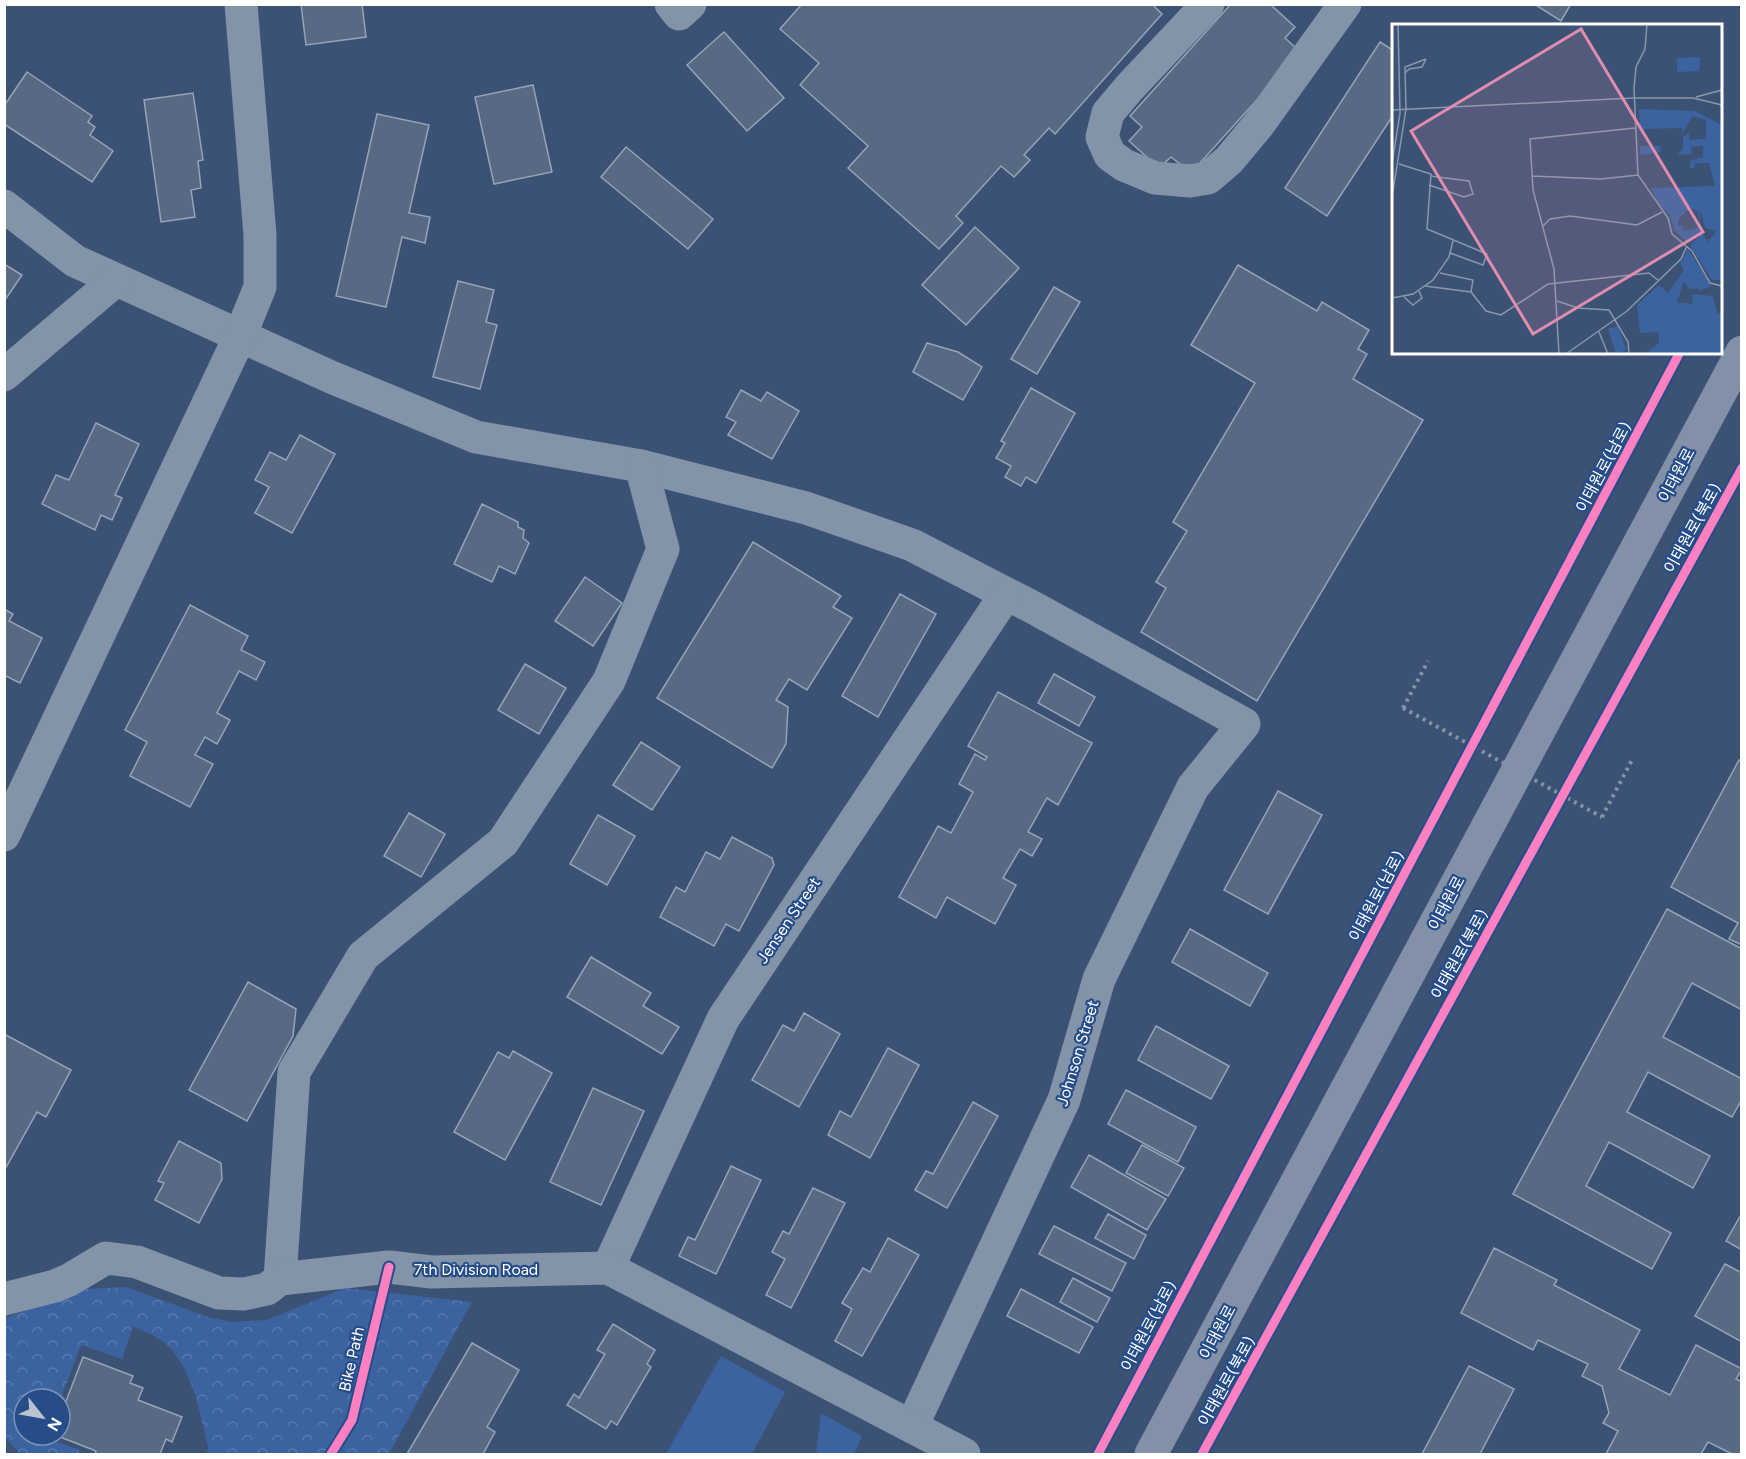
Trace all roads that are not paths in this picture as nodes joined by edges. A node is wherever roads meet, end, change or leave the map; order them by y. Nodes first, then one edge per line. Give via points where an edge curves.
1 (241, 4) edge
2 (671, 4) edge
3 (690, 4) edge
4 (1208, 4) edge
5 (1345, 4) edge
6 (4, 207) edge
7 (116, 280) junction
8 (240, 336) junction
9 (1742, 352) edge
10 (4, 375) edge
11 (641, 466) junction
12 (1006, 594) junction
13 (4, 835) edge
14 (608, 1268) junction
15 (280, 1279) junction
16 (4, 1299) edge
17 (912, 1426) junction
18 (964, 1455) edge
19 (1151, 1455) edge

1 - 8 lane via 260,235 260,287
2 - 3 lane via 679,14
4 - 5 lane via 1108,113 1102,137 1110,155 1124,165 1155,177 1190,182 1208,178 1259,124
6 - 7 lane via 75,261
7 - 8 lane
7 - 10 lane
8 - 11 lane via 476,437
8 - 13 lane
9 - 19 main road, 이태원로
11 - 12 lane via 816,511 912,545
11 - 15 lane via 663,549 609,681 503,842 363,956 294,1072
12 - 14 lane, Jensen Street via 723,1019
12 - 17 lane, Johnson Street via 1244,724 1193,788 1099,979 1064,1100
14 - 15 lane, 7th Division Road via 432,1272 389,1267
14 - 17 lane
15 - 16 lane, 7th Division Road via 267,1289 219,1293 137,1262 106,1258 55,1286
17 - 18 lane

